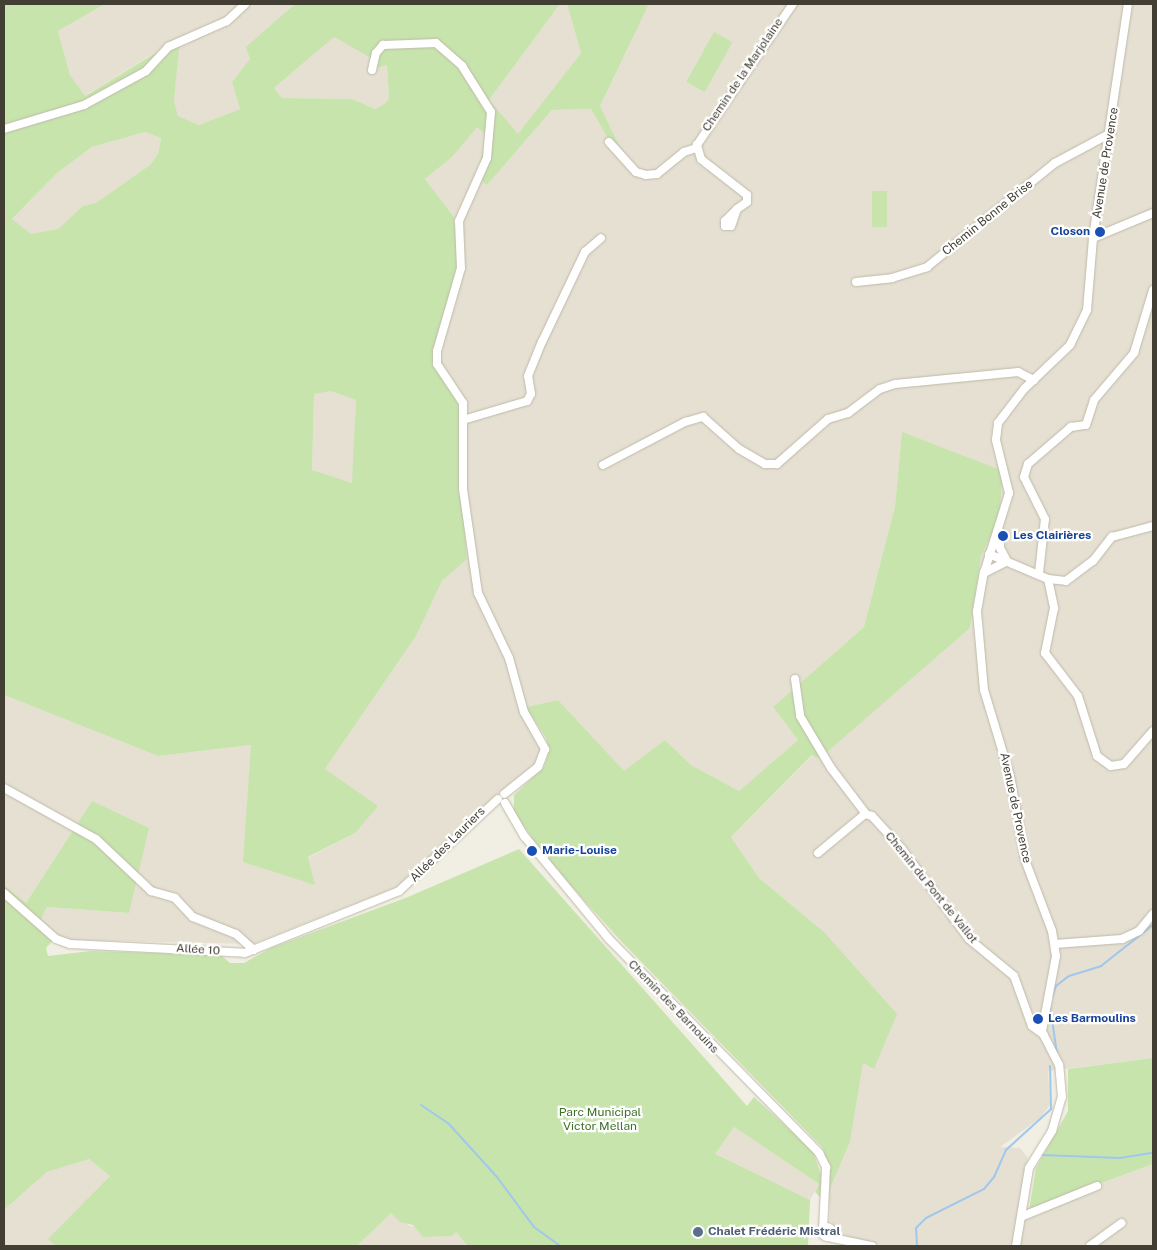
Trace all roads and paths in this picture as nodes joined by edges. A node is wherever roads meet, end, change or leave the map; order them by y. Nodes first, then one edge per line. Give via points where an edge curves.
1 (245, 4) edge
2 (793, 4) edge
3 (1128, 4) edge
4 (372, 70) dead end
5 (4, 129) edge
6 (1111, 133) junction
7 (609, 142) dead end
8 (696, 148) junction
9 (737, 210) dead end
10 (1153, 213) edge
11 (601, 238) dead end
12 (1093, 238) junction
13 (856, 282) dead end
14 (1153, 290) edge
15 (1034, 380) junction
16 (463, 420) junction
17 (602, 465) dead end
18 (1153, 526) edge
19 (1000, 528) junction
20 (989, 554) junction
21 (1008, 562) junction
22 (984, 573) junction
23 (1039, 573) junction
24 (1048, 579) junction
25 (795, 680) dead end
26 (1153, 731) edge
27 (4, 788) edge
28 (502, 799) junction
29 (866, 814) junction
30 (818, 852) dead end
31 (399, 891) joint
32 (4, 893) edge
33 (1153, 914) edge
34 (1055, 944) junction
35 (254, 950) junction
36 (1043, 1034) junction
37 (1097, 1186) dead end
38 (1023, 1216) junction
39 (1122, 1223) dead end
40 (872, 1246) edge
41 (1016, 1246) edge
42 (1090, 1246) edge

1 - 5 street via 228,22 168,48 146,71 84,105
2 - 8 street, Chemin de la Marjolaine via 717,110
3 - 6 street, Avenue de Provence
4 - 16 street via 376,53 383,45 436,43 462,66 491,112 484,166 459,221 461,268 437,351 437,364 463,403
6 - 12 street, Avenue de Provence
6 - 13 street, Chemin Bonne Brise via 1055,164 927,267 892,278
7 - 8 street via 636,172 646,175 657,174 684,152
8 - 9 street via 701,159 747,195 747,202
10 - 12 street
11 - 16 street via 584,252 542,342 528,376 531,394 527,400
12 - 15 street, Avenue de Provence via 1087,310 1081,329
14 - 23 street via 1134,353 1094,400 1086,425 1071,427 1028,464 1024,477 1044,519
15 - 17 street via 1018,372 887,386 852,410 828,419 777,464 765,464 739,449 702,417 685,422
15 - 19 street, Avenue de Provence via 998,423 996,440 1009,493
16 - 28 street via 463,489 475,582 509,658 524,712 546,749 538,767
18 - 24 street via 1112,537 1093,561 1066,581
19 - 20 street, Avenue de Provence
19 - 21 street via 1000,548
20 - 21 street
20 - 22 street, Avenue de Provence
21 - 22 street via 1000,562
21 - 23 street
22 - 34 street, Avenue de Provence via 977,611 984,690 1010,776 1024,860
23 - 24 street
24 - 26 street via 1054,608 1045,653 1078,696 1097,756 1111,766 1124,764
25 - 29 street, Chemin du Pont de Vallot via 800,716 831,768
27 - 35 street via 96,839 115,853 150,891 175,898 194,917 236,934
28 - 31 street, Allée des Lauriers
28 - 40 street, Chemin des Barnouins via 525,837 608,939 819,1153 826,1167 824,1211 828,1232 842,1240
29 - 30 street
29 - 36 street, Chemin du Pont de Vallot via 902,849 969,938 1014,976 1032,1026
31 - 35 street, Allée 10
32 - 35 street, Allée 10 via 56,939 70,944 196,948 238,954
33 - 34 street via 1139,931 1122,939
34 - 36 street, Avenue de Provence
36 - 38 street via 1059,1065 1062,1097 1056,1124 1029,1168
37 - 38 street
38 - 41 street
39 - 42 street

